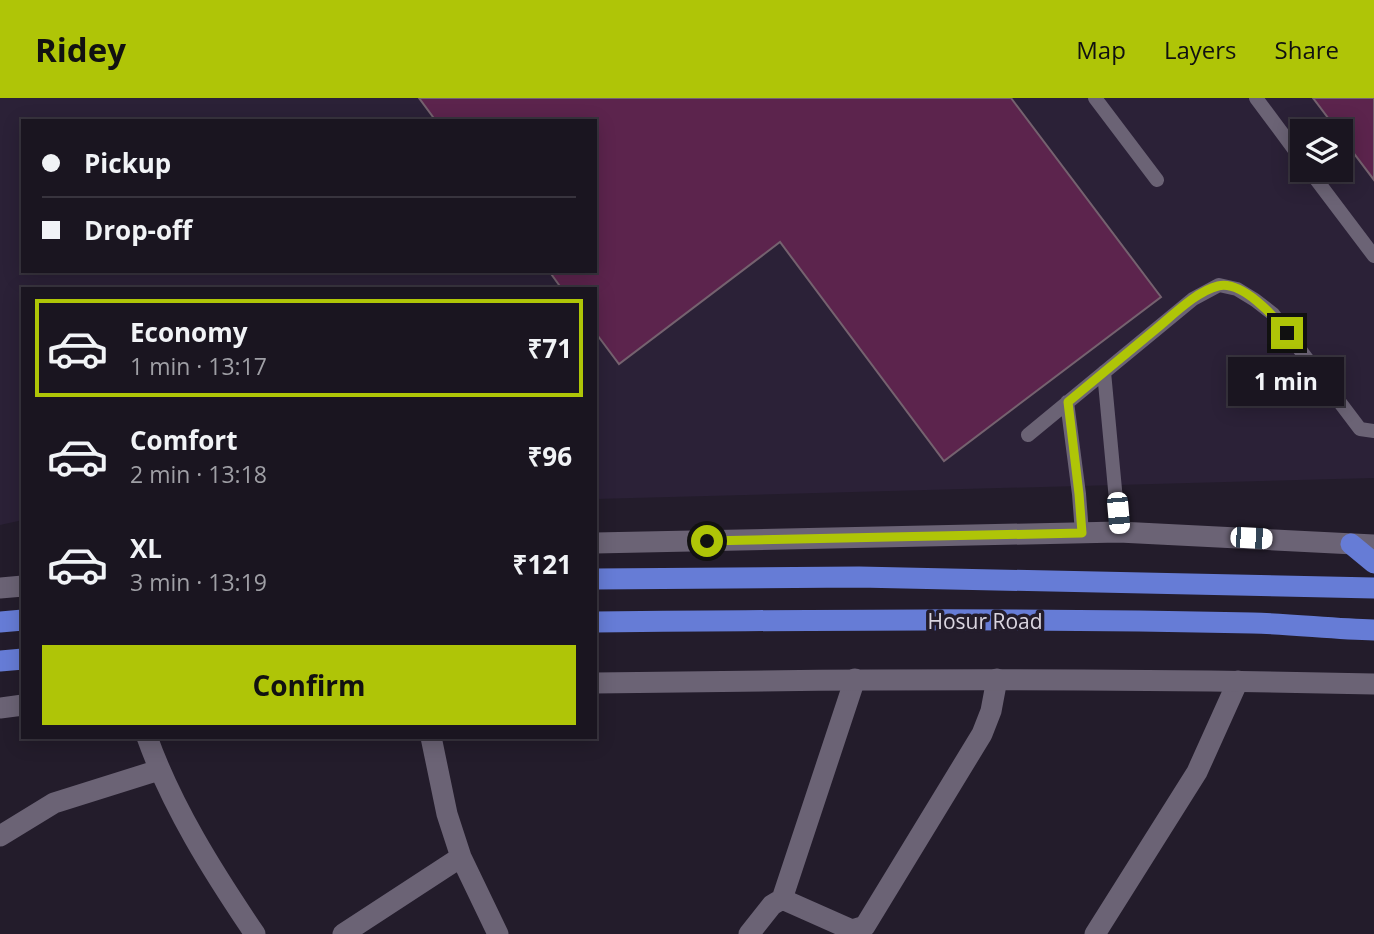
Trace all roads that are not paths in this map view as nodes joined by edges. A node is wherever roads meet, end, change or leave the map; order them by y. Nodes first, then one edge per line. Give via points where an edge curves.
1 (1096, 98) edge
2 (1256, 98) edge
3 (1290, 144) edge
4 (1157, 180) dead end
5 (1319, 182) edge
6 (1374, 256) edge
7 (1104, 372) junction
8 (1068, 402) junction
9 (1374, 432) edge
10 (1028, 435) dead end
11 (1119, 532) junction
12 (1082, 533) junction
13 (597, 543) edge
14 (1351, 544) junction
15 (1374, 545) edge
16 (1374, 563) edge
17 (597, 579) edge
18 (21, 586) edge
19 (0, 588) edge
20 (1374, 588) edge
21 (21, 620) edge
22 (0, 622) edge
23 (597, 622) edge
24 (1374, 630) edge
25 (21, 659) edge
26 (0, 661) edge
27 (855, 679) junction
28 (997, 679) junction
29 (1238, 681) junction
30 (597, 683) edge
31 (1374, 684) edge
32 (21, 705) edge
33 (0, 708) edge
34 (148, 739) edge
35 (431, 739) edge
36 (159, 770) junction
37 (0, 836) edge
38 (461, 858) junction
39 (782, 899) junction
40 (254, 934) edge
41 (343, 934) edge
42 (498, 934) edge
43 (749, 934) edge
44 (1095, 934) edge

1 - 4 lane
2 - 3 lane
5 - 6 lane
7 - 8 lane
7 - 9 lane via 1193,299 1220,285 1237,289 1273,314 1360,429
7 - 11 lane
8 - 10 lane
8 - 12 lane
11 - 12 street
11 - 14 street
12 - 13 street
14 - 15 street
14 - 16 highway
17 - 20 highway, Hosur Road via 859,577
18 - 19 street
21 - 22 highway
23 - 24 highway, Hosur Road via 1062,620
25 - 26 highway
27 - 28 street
27 - 30 street
27 - 39 street
28 - 29 street
28 - 39 street via 982,734 865,926 852,930
29 - 31 street
29 - 44 street via 1197,772
32 - 33 street
34 - 36 street
35 - 38 street
36 - 37 street via 54,803
36 - 40 street via 222,886
38 - 41 street
38 - 42 street
39 - 43 street

